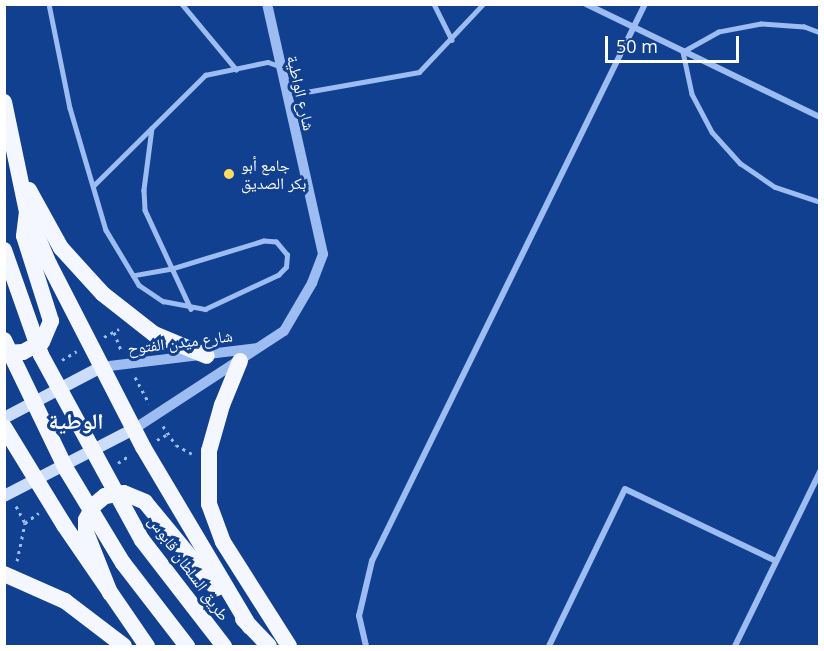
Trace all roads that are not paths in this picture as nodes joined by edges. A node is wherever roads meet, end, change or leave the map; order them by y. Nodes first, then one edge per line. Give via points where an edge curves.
1 (49, 4) edge
2 (182, 4) edge
3 (267, 4) edge
4 (434, 4) edge
5 (483, 4) edge
6 (586, 4) edge
7 (645, 4) edge
8 (634, 27) junction
9 (819, 33) edge
10 (452, 40) junction
11 (276, 52) junction
12 (683, 52) junction
13 (268, 62) junction
14 (279, 66) junction
15 (236, 69) junction
16 (286, 96) junction
17 (4, 102) edge
18 (819, 117) edge
19 (152, 128) junction
20 (18, 165) junction
21 (93, 186) junction
22 (819, 202) edge
23 (27, 212) junction
24 (4, 250) edge
25 (172, 269) junction
26 (134, 276) junction
27 (191, 309) junction
28 (4, 340) edge
29 (263, 347) junction
30 (4, 353) edge
31 (207, 356) junction
32 (240, 361) junction
33 (101, 367) junction
34 (4, 418) edge
35 (4, 427) edge
36 (134, 429) junction
37 (819, 472) edge
38 (34, 478) junction
39 (4, 496) edge
40 (777, 561) junction
41 (4, 574) edge
42 (110, 593) junction
43 (250, 627) junction
44 (124, 646) edge
45 (147, 646) edge
46 (187, 646) edge
47 (224, 646) edge
48 (269, 646) edge
49 (289, 646) edge
50 (366, 646) edge
51 (549, 646) edge
52 (735, 646) edge

1 - 21 lane via 70,108
2 - 15 lane
3 - 11 street, شارع الواطية
4 - 10 lane
5 - 10 lane
6 - 8 street
7 - 8 street
8 - 12 street
8 - 50 street via 372,561 359,616
9 - 12 lane via 804,27 761,24 719,32
10 - 16 lane via 419,72
11 - 13 lane
11 - 14 street, شارع الواطية
12 - 18 street
12 - 22 lane via 692,94 712,132 740,163 776,187
13 - 14 lane
13 - 15 lane
14 - 16 street, شارع الواطية
15 - 19 lane via 205,75
16 - 29 street, شارع الواطية via 323,255 285,331
17 - 20 highway
19 - 21 lane
19 - 25 lane via 145,210
20 - 23 highway
20 - 31 highway via 61,248 103,294 154,334
21 - 26 lane via 106,230
23 - 30 highway via 24,236 51,321 42,342 22,352
23 - 33 highway
24 - 47 highway, طريق السلطان قابوس, bridge via 41,355 142,540
25 - 26 lane
25 - 27 lane
25 - 27 lane via 264,241 276,242 285,250 286,267 278,276 205,309
26 - 27 lane via 151,294
28 - 46 highway, bridge via 66,469 123,563
29 - 31 street, شارع ميدن الفتوح
29 - 32 street, شارع الواطية
31 - 33 street, شارع ميدن الفتوح
32 - 36 street, شارع الواطية
32 - 49 highway via 209,451 209,504 223,542
33 - 34 main road
33 - 36 highway
35 - 38 highway
36 - 38 main road
36 - 43 highway
37 - 40 street
38 - 39 main road
38 - 42 highway
40 - 51 street via 625,489
40 - 52 street
41 - 44 highway via 64,601
42 - 43 highway via 86,531 86,520 93,506 105,496 136,495
42 - 45 highway
43 - 48 highway

